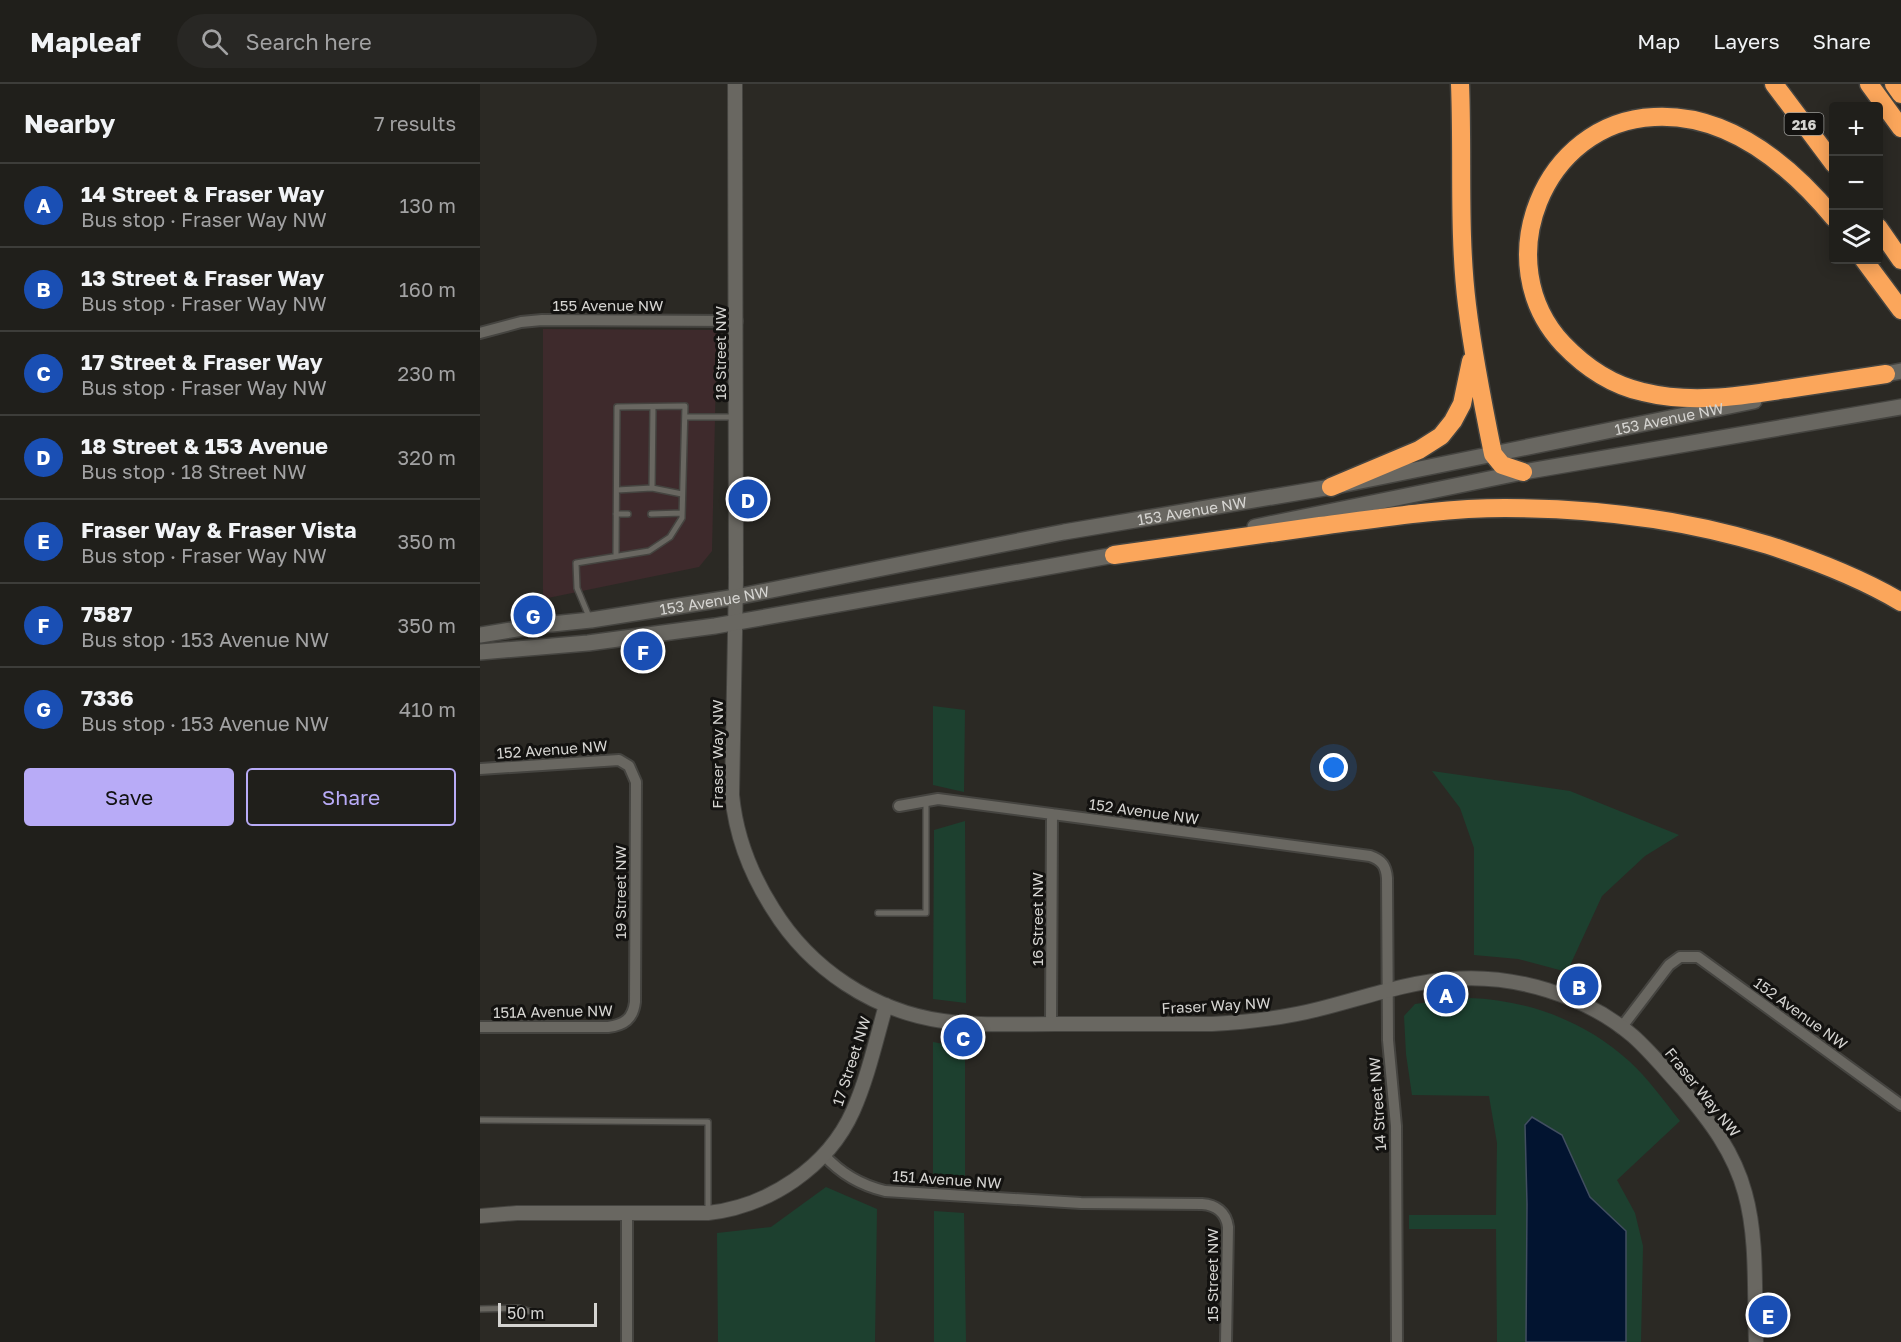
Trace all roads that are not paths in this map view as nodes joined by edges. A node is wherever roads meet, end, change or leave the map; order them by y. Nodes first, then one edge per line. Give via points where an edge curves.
1 (735, 84) edge
2 (1460, 84) edge
3 (1774, 84) edge
4 (1869, 84) edge
5 (1894, 84) edge
6 (1901, 94) edge
7 (1901, 128) edge
8 (1829, 159) edge
9 (1829, 213) edge
10 (1883, 234) edge
11 (1901, 260) edge
12 (1867, 264) edge
13 (1901, 310) edge
14 (737, 321) junction
15 (480, 333) edge
16 (1473, 347) junction
17 (1894, 373) edge
18 (653, 407) junction
19 (1900, 407) edge
20 (685, 417) junction
21 (737, 417) junction
22 (1493, 454) junction
23 (1522, 472) junction
24 (1331, 487) junction
25 (652, 488) junction
26 (617, 490) junction
27 (682, 494) junction
28 (682, 513) junction
29 (616, 514) junction
30 (628, 514) dead end
31 (651, 514) dead end
32 (1114, 555) junction
33 (616, 556) junction
34 (736, 597) junction
35 (1901, 602) edge
36 (591, 620) junction
37 (735, 623) junction
38 (480, 635) edge
39 (480, 652) edge
40 (625, 762) joint
41 (480, 769) edge
42 (926, 801) junction
43 (899, 806) dead end
44 (1052, 814) junction
45 (1383, 864) joint
46 (878, 913) dead end
47 (1387, 991) junction
48 (886, 1005) junction
49 (625, 1023) joint
50 (1051, 1024) junction
51 (480, 1027) edge
52 (1622, 1028) junction
53 (1901, 1105) edge
54 (480, 1120) edge
55 (824, 1155) junction
56 (1220, 1209) joint
57 (627, 1212) junction
58 (708, 1213) junction
59 (480, 1216) edge
60 (480, 1309) edge
61 (538, 1314) dead end
62 (627, 1342) edge
63 (1226, 1342) edge
64 (1397, 1342) edge
65 (1756, 1342) edge

1 - 14 street, 18 Street NW
2 - 16 highway via 1461,223
3 - 8 highway, 216
4 - 7 highway
5 - 6 highway
9 - 17 highway via 1797,177 1747,140 1692,120 1654,117 1632,121 1612,127 1578,148 1551,177 1530,226 1530,283 1553,334 1580,363 1609,380 1643,392 1698,399 1732,397
10 - 11 highway
12 - 13 highway
14 - 15 street, 155 Avenue NW via 542,320
14 - 21 street, 18 Street NW
16 - 22 highway
16 - 24 highway via 1462,404 1442,436 1419,450
17 - 22 main road, 153 Avenue NW
18 - 20 lane via 685,406
18 - 25 lane
18 - 26 lane via 618,407
19 - 23 main road, 153 Avenue NW
20 - 21 lane
20 - 27 lane
21 - 34 street, 18 Street NW
22 - 23 highway via 1502,465
22 - 24 main road, 153 Avenue NW
23 - 32 main road, 153 Avenue NW
24 - 34 main road, 153 Avenue NW via 1064,532
25 - 26 lane
25 - 27 lane
26 - 29 lane
27 - 28 lane
28 - 31 lane
28 - 33 lane via 670,537 649,551
29 - 30 lane
29 - 33 lane
32 - 35 highway via 1464,509 1583,510 1655,519 1744,538 1814,560
32 - 37 main road, 153 Avenue NW
33 - 36 lane via 576,563 576,588
34 - 36 main road, 153 Avenue NW
34 - 37 street, 18 Street NW
36 - 38 main road, 153 Avenue NW
37 - 39 main road, 153 Avenue NW via 588,643
37 - 48 street, Fraser Way NW via 732,795 743,850 780,921 808,954 828,972
40 - 41 street, 152 Avenue NW
40 - 49 street, 19 Street NW via 636,782 635,1002
42 - 43 street, 152 Avenue NW
42 - 44 street, 152 Avenue NW
42 - 46 lane via 926,913
44 - 45 street, 152 Avenue NW via 1370,856
44 - 50 street, 16 Street NW
45 - 47 street, 14 Street NW via 1387,870
47 - 50 street, Fraser Way NW via 1250,1022
47 - 52 street, Fraser Way NW via 1453,978 1514,982 1556,993
47 - 64 street, 14 Street NW via 1396,1126
48 - 50 street, Fraser Way NW via 942,1021
48 - 55 street, 17 Street NW via 858,1099 844,1128
49 - 51 street, 151A Avenue NW via 608,1027
52 - 53 street, 152 Avenue NW via 1669,965 1680,957 1690,956 1704,960
52 - 65 street, Fraser Way NW via 1693,1101 1732,1155 1750,1217
54 - 58 lane via 708,1122
55 - 56 street, 151 Avenue NW via 849,1177 885,1191 1081,1203 1202,1204
55 - 58 street via 768,1196
56 - 63 street, 15 Street NW via 1228,1227
57 - 58 street
57 - 59 street
57 - 62 street
60 - 61 lane via 519,1308

